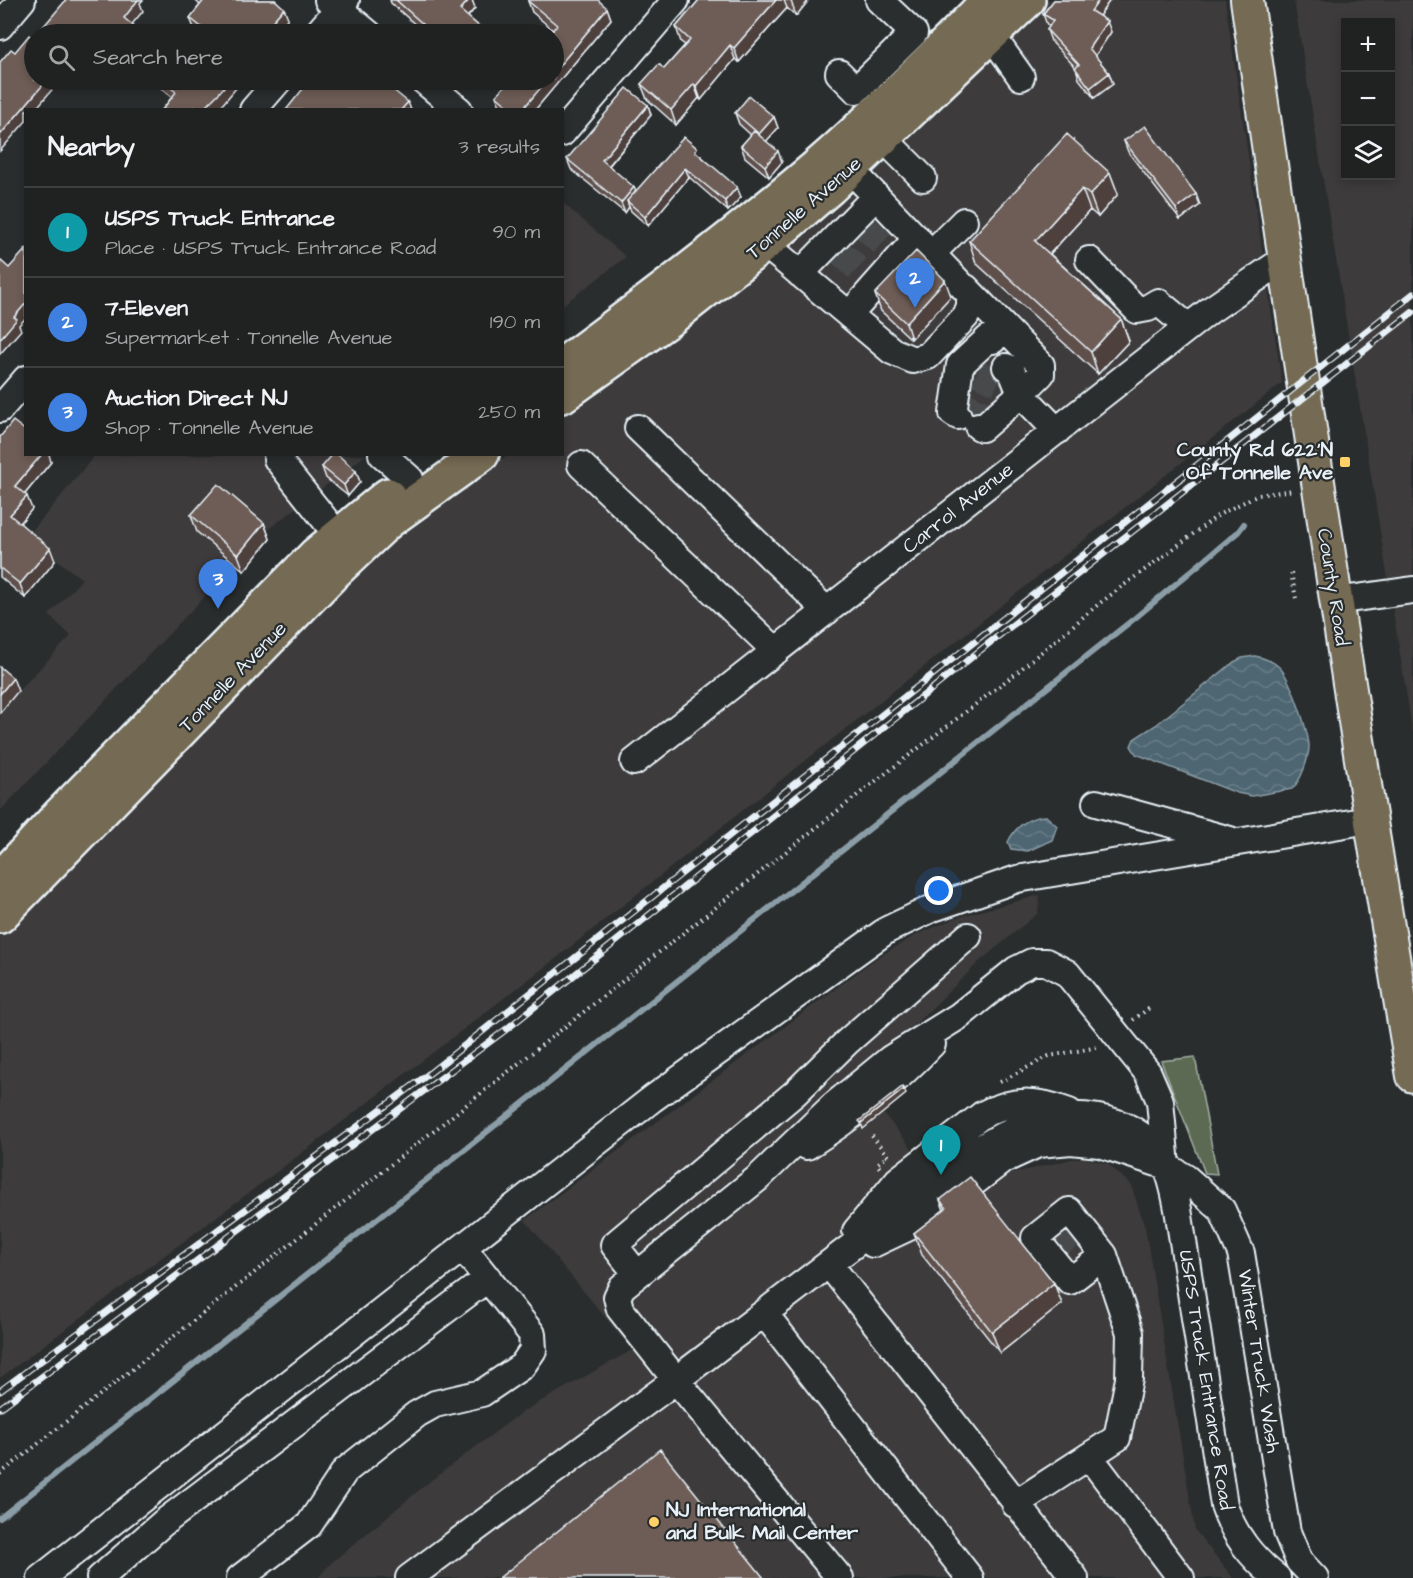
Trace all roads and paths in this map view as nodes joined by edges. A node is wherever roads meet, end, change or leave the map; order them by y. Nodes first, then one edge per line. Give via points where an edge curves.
1 (22, 0) edge
2 (676, 0) edge
3 (879, 0) edge
4 (989, 0) edge
5 (1028, 0) edge
6 (1247, 0) edge
7 (1264, 0) edge
8 (338, 3) edge
9 (324, 24) edge
10 (359, 24) edge
11 (0, 26) edge
12 (992, 36) junction
13 (839, 73) dead end
14 (893, 75) junction
15 (1021, 77) dead end
16 (270, 90) edge
17 (435, 90) edge
18 (1261, 96) junction
19 (255, 108) edge
20 (457, 108) edge
21 (564, 131) edge
22 (883, 138) junction
23 (850, 169) junction
24 (923, 178) dead end
25 (876, 196) junction
26 (964, 221) dead end
27 (765, 244) junction
28 (924, 246) junction
29 (1286, 258) junction
30 (1089, 260) dead end
31 (800, 274) junction
32 (966, 288) junction
33 (849, 315) junction
34 (1188, 327) junction
35 (939, 344) junction
36 (564, 364) edge
37 (24, 380) edge
38 (983, 383) junction
39 (1021, 394) junction
40 (564, 395) edge
41 (0, 409) edge
42 (638, 428) dead end
43 (1057, 430) junction
44 (280, 456) edge
45 (384, 456) edge
46 (440, 456) edge
47 (479, 456) edge
48 (581, 465) dead end
49 (410, 479) junction
50 (1319, 492) junction
51 (338, 536) junction
52 (1291, 573) dead end
53 (1413, 590) edge
54 (1296, 598) dead end
55 (1335, 601) junction
56 (827, 611) junction
57 (776, 651) junction
58 (634, 762) dead end
59 (1096, 803) dead end
60 (1369, 820) junction
61 (1239, 843) junction
62 (0, 879) edge
63 (0, 916) edge
64 (968, 936) dead end
65 (1152, 1006) dead end
66 (1128, 1024) dead end
67 (1413, 1076) edge
68 (1075, 1115) junction
69 (872, 1136) dead end
70 (886, 1153) dead end
71 (1166, 1166) junction
72 (950, 1186) junction
73 (463, 1248) junction
74 (1086, 1262) junction
75 (829, 1264) junction
76 (637, 1274) junction
77 (488, 1278) junction
78 (764, 1313) junction
79 (676, 1380) junction
80 (1089, 1456) junction
81 (0, 1474) edge
82 (1015, 1504) junction
83 (41, 1578) edge
84 (100, 1578) edge
85 (240, 1578) edge
86 (409, 1578) edge
87 (840, 1578) edge
88 (970, 1578) edge
89 (1076, 1578) edge
90 (1181, 1578) edge
91 (1277, 1578) edge
92 (1315, 1578) edge

1 - 11 street
2 - 21 street
3 - 14 street via 914,33
4 - 14 highway, Tonnelle Avenue
5 - 12 highway, Tonnelle Avenue
6 - 18 main road, County Road
7 - 18 main road, County Road
8 - 9 street
8 - 10 street
12 - 15 street
12 - 22 highway, Tonnelle Avenue
13 - 14 street via 856,90
14 - 36 highway, Tonnelle Avenue via 799,180 655,297
16 - 19 street
17 - 20 street
18 - 29 main road, County Road
22 - 23 highway, Tonnelle Avenue
22 - 24 street
23 - 25 street
23 - 27 highway, Tonnelle Avenue
25 - 28 street
25 - 31 street via 847,235
26 - 28 street
27 - 31 street
27 - 40 highway, Tonnelle Avenue via 670,319
28 - 32 street
28 - 33 street via 880,266
29 - 34 street, Carrol Avenue
29 - 50 main road, County Road
30 - 34 street via 1137,310 1158,302
31 - 33 street
32 - 35 street via 970,294 969,311
32 - 39 street via 1041,365 1041,374
33 - 35 street via 906,358 928,356
34 - 43 street, Carrol Avenue
35 - 38 street
37 - 41 street
38 - 39 street
38 - 39 street via 988,416
38 - 39 street via 1020,353
39 - 43 street
42 - 56 street
43 - 56 street, Carrol Avenue
44 - 51 street via 277,459
45 - 49 street
46 - 49 highway, Tonnelle Avenue
47 - 63 highway, Tonnelle Avenue via 389,521 336,571
48 - 57 street
49 - 51 highway, Tonnelle Avenue
50 - 55 main road, County Road
50 - 81 path via 1286,489 1238,503 1100,603
51 - 62 highway, Tonnelle Avenue via 315,555
52 - 54 path
53 - 55 street
55 - 60 main road, County Road
56 - 57 street, Carrol Avenue
57 - 58 street, Carrol Avenue
59 - 61 street
60 - 61 street
60 - 67 main road, County Road
61 - 73 street via 1017,879 933,908 886,930 652,1099
64 - 76 street via 795,1093 614,1245
65 - 66 path
68 - 71 street, USPS Truck Entrance Road via 1097,1118 1136,1132
68 - 72 street, USPS Truck Entrance Road via 1012,1130 981,1148
68 - 75 street, USPS Truck Entrance Road via 1035,1102 1012,1102 982,1115 898,1180
69 - 70 path
71 - 72 street via 1100,1144 1055,1142 1023,1150
71 - 76 street, USPS Truck Entrance Road via 1158,1091 1067,973 1039,961 1024,965 959,1016 890,1059 872,1088 834,1105 758,1178
71 - 91 street, USPS Truck Entrance Road via 1178,1209 1224,1505 1237,1537
71 - 92 street, Winter Truck Wash via 1206,1193 1221,1210 1239,1245 1287,1532 1299,1561
72 - 75 street
73 - 77 street
73 - 83 street
74 - 74 street via 1069,1210 1053,1228 1035,1238 1070,1281
74 - 80 street via 1130,1333 1129,1379 1118,1437
75 - 78 street
75 - 82 street
76 - 79 street, USPS Truck Entrance Road via 617,1297 620,1309
77 - 84 street via 163,1523
77 - 85 street via 532,1335 529,1359 489,1389 435,1404 417,1414 345,1471 309,1525
78 - 79 street
78 - 88 street
79 - 86 street
79 - 87 street
80 - 82 street
80 - 90 street
82 - 89 street

